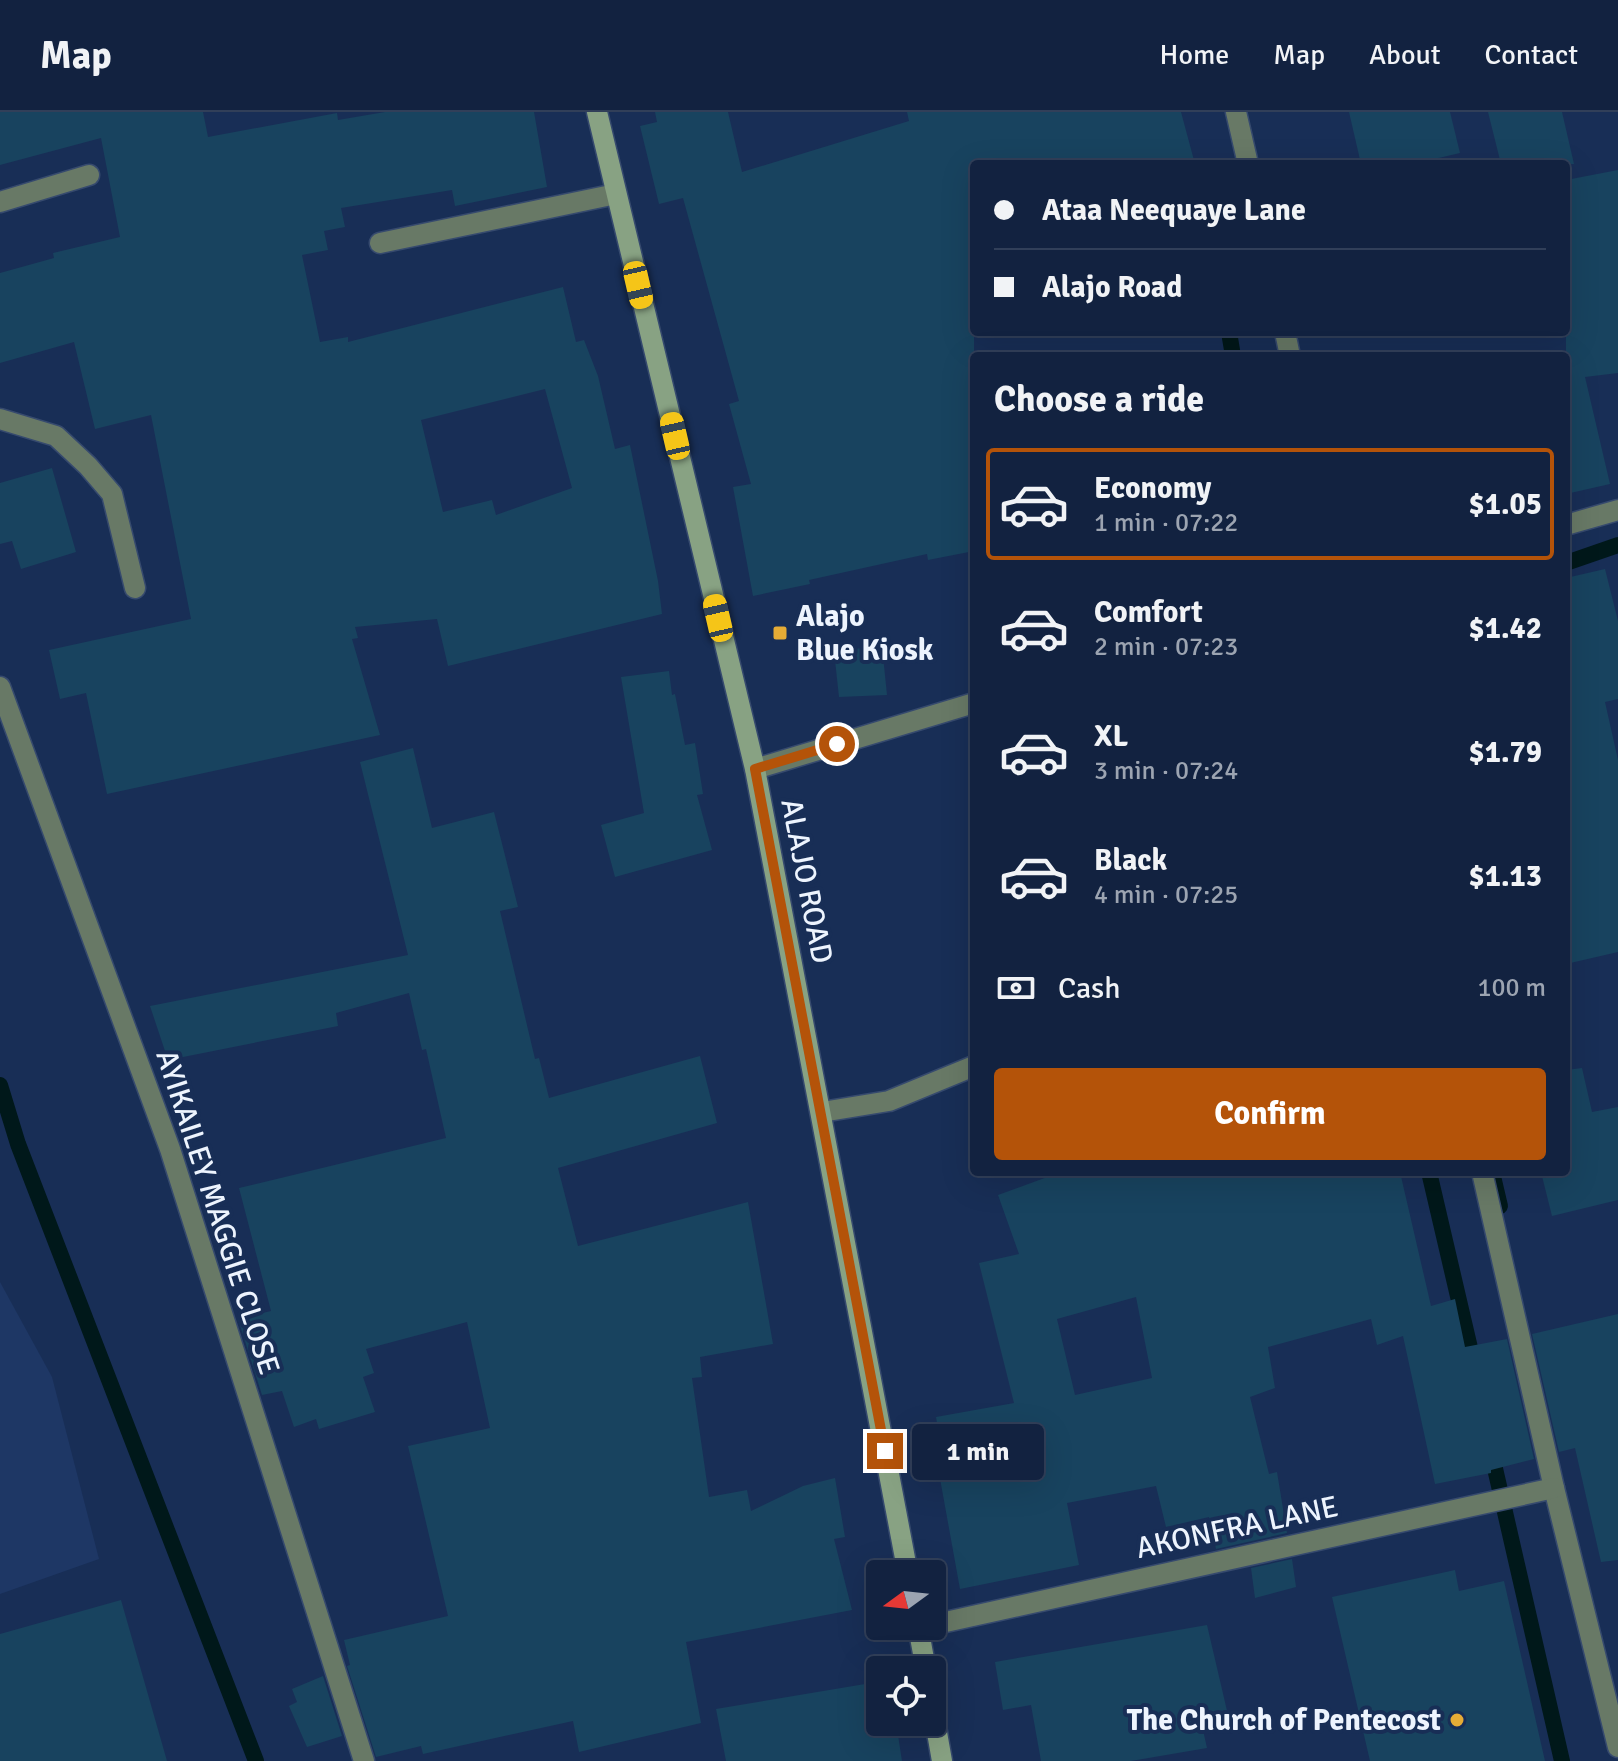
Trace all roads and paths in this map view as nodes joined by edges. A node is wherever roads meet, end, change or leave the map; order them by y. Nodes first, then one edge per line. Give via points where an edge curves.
1 (597, 112) edge
2 (1236, 112) edge
3 (1247, 160) edge
4 (89, 175) dead end
5 (616, 194) junction
6 (0, 202) edge
7 (380, 243) dead end
8 (0, 419) edge
9 (1618, 510) edge
10 (1570, 524) edge
11 (135, 588) dead end
12 (0, 687) edge
13 (970, 704) edge
14 (755, 769) junction
15 (970, 1068) edge
16 (822, 1112) junction
17 (1483, 1176) edge
18 (1554, 1488) junction
19 (905, 1560) edge
20 (946, 1621) edge
21 (938, 1736) edge
22 (1618, 1747) edge
23 (364, 1761) edge
24 (942, 1761) edge

1 - 5 street, ALAJO ROAD
2 - 3 street
4 - 6 street
5 - 7 street
5 - 14 street, ALAJO ROAD
8 - 11 street via 56,436 112,494
9 - 10 street
12 - 23 street, AYIKAILEY MAGGIE CLOSE via 170,1149
13 - 14 street
14 - 16 street, ALAJO ROAD
15 - 16 street via 889,1101
16 - 19 street, ALAJO ROAD
17 - 18 street
18 - 20 street, AKONFRA LANE
18 - 22 street
21 - 24 street

